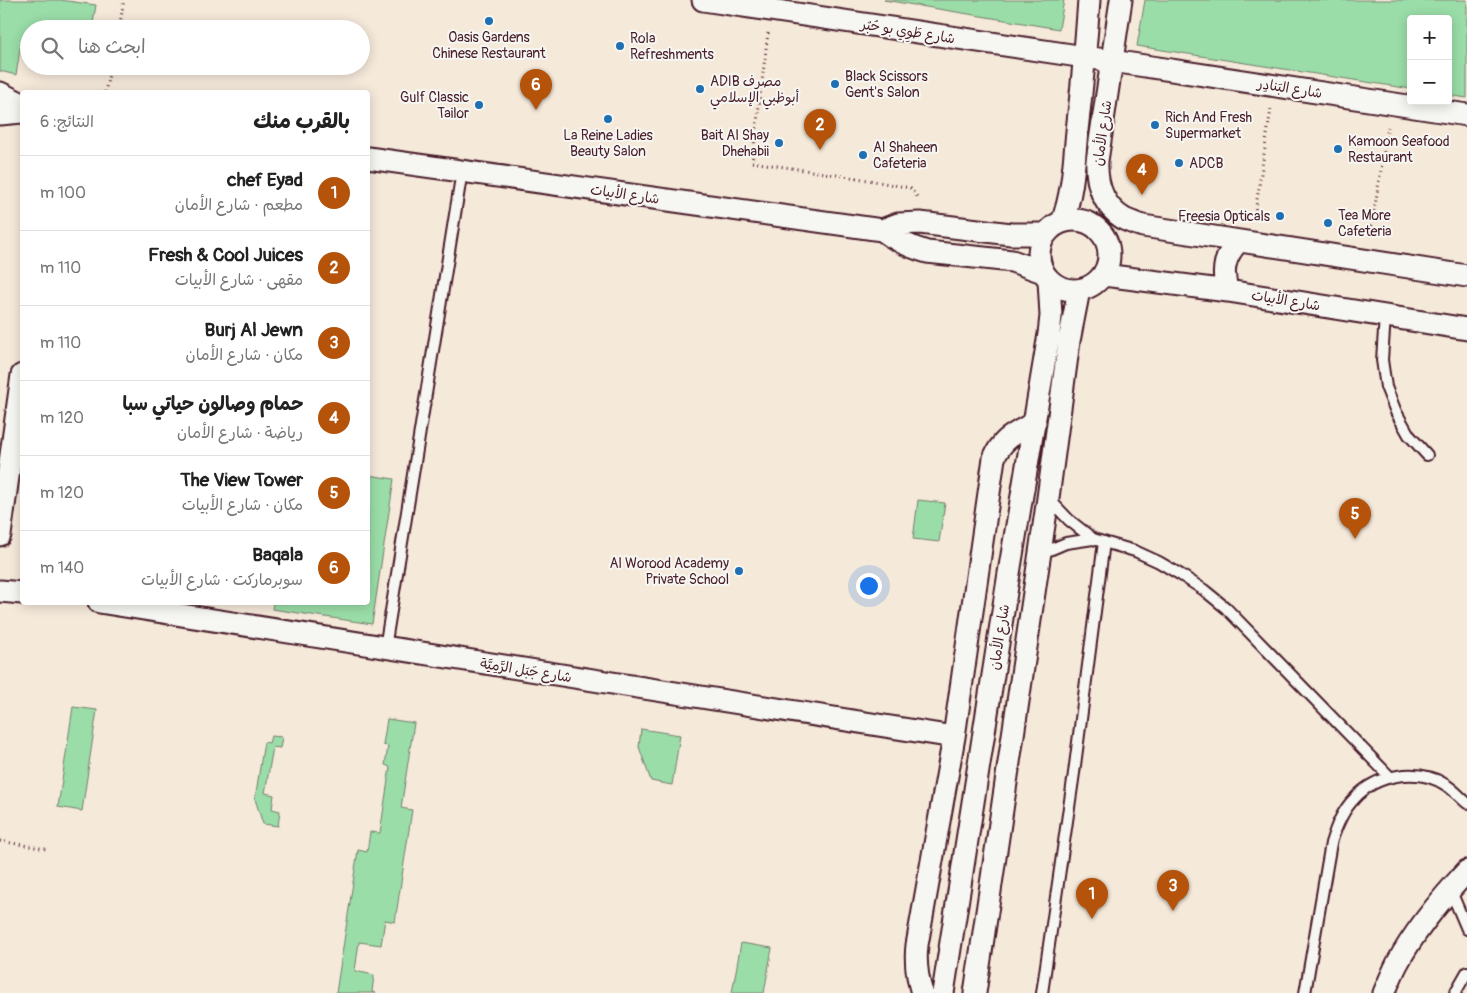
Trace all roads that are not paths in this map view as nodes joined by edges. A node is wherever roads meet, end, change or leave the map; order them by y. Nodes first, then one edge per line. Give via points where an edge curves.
1 (703, 0) edge
2 (1090, 0) edge
3 (1121, 0) edge
4 (1085, 57) junction
5 (1112, 61) junction
6 (0, 92) edge
7 (20, 103) edge
8 (20, 112) edge
9 (0, 114) edge
10 (1467, 115) edge
11 (370, 158) edge
12 (462, 172) junction
13 (1054, 228) junction
14 (882, 230) junction
15 (1244, 242) junction
16 (1104, 275) junction
17 (1046, 276) junction
18 (1467, 276) edge
19 (1079, 290) junction
20 (1228, 291) junction
21 (1385, 316) junction
22 (1467, 329) edge
23 (20, 390) edge
24 (1035, 422) junction
25 (1427, 455) dead end
26 (1048, 498) junction
27 (0, 535) edge
28 (1098, 540) junction
29 (1038, 563) junction
30 (1010, 567) junction
31 (0, 591) edge
32 (20, 593) edge
33 (118, 605) edge
34 (385, 648) junction
35 (954, 737) junction
36 (1390, 777) junction
37 (1467, 803) edge
38 (1467, 870) edge
39 (1450, 889) junction
40 (1467, 930) edge
41 (1467, 972) edge
42 (922, 993) edge
43 (943, 993) edge
44 (975, 993) edge
45 (1042, 993) edge
46 (1305, 993) edge
47 (1384, 993) edge
48 (1455, 993) edge

1 - 4 street, شارع طَوِي بو حُبُر
2 - 4 street, شارع الأمان
3 - 5 street, شارع الأمان
4 - 5 street, شارع طَوِي بو حُبُر
4 - 13 street, شارع الأمان via 1071,191 1068,207
5 - 10 street, شارع البَنادِر
5 - 15 street, شارع الأمان via 1096,173 1103,197 1111,208 1124,219 1143,226
6 - 7 street
8 - 9 street
11 - 12 street, شارع الأبيات
12 - 14 street, شارع الأبيات
12 - 34 lane
13 - 14 street, شارع الأبيات via 1011,234 920,223 898,224
13 - 16 street via 1072,220 1082,221 1099,230 1109,256
13 - 17 street via 1041,243 1039,252 1039,263
14 - 17 street, شارع الأبيات via 902,244 927,252 1012,261
15 - 18 street, شارع الأمان
15 - 20 street via 1232,248 1224,264
16 - 19 street via 1089,287
16 - 20 street, شارع الأبيات
17 - 19 street via 1058,287
17 - 24 street, شارع الأمان via 1051,298 1049,334
19 - 26 street, شارع الأمان via 1068,340
20 - 21 street, شارع الأبيات
21 - 22 street, شارع الأبيات
21 - 25 lane via 1382,360 1386,387 1409,435
23 - 27 street
24 - 30 street, شارع الأمان
24 - 35 street via 1005,440 994,458
26 - 28 lane via 1068,520
26 - 29 street, شارع الأمان
28 - 29 lane via 1066,544
28 - 36 lane via 1159,562 1204,590 1226,608
28 - 45 lane via 1074,773
29 - 30 street
29 - 44 street, شارع الأمان
30 - 43 street, شارع الأمان
31 - 32 street
33 - 34 street, شارع جَبَل الرَّمِيَّة
34 - 35 street, شارع جَبَل الرَّمِيَّة
35 - 42 street via 917,945 917,972
36 - 37 lane via 1405,775 1434,779
36 - 46 lane via 1364,789 1353,799 1334,831
38 - 39 street
39 - 40 lane
39 - 47 street via 1397,964
41 - 48 lane

